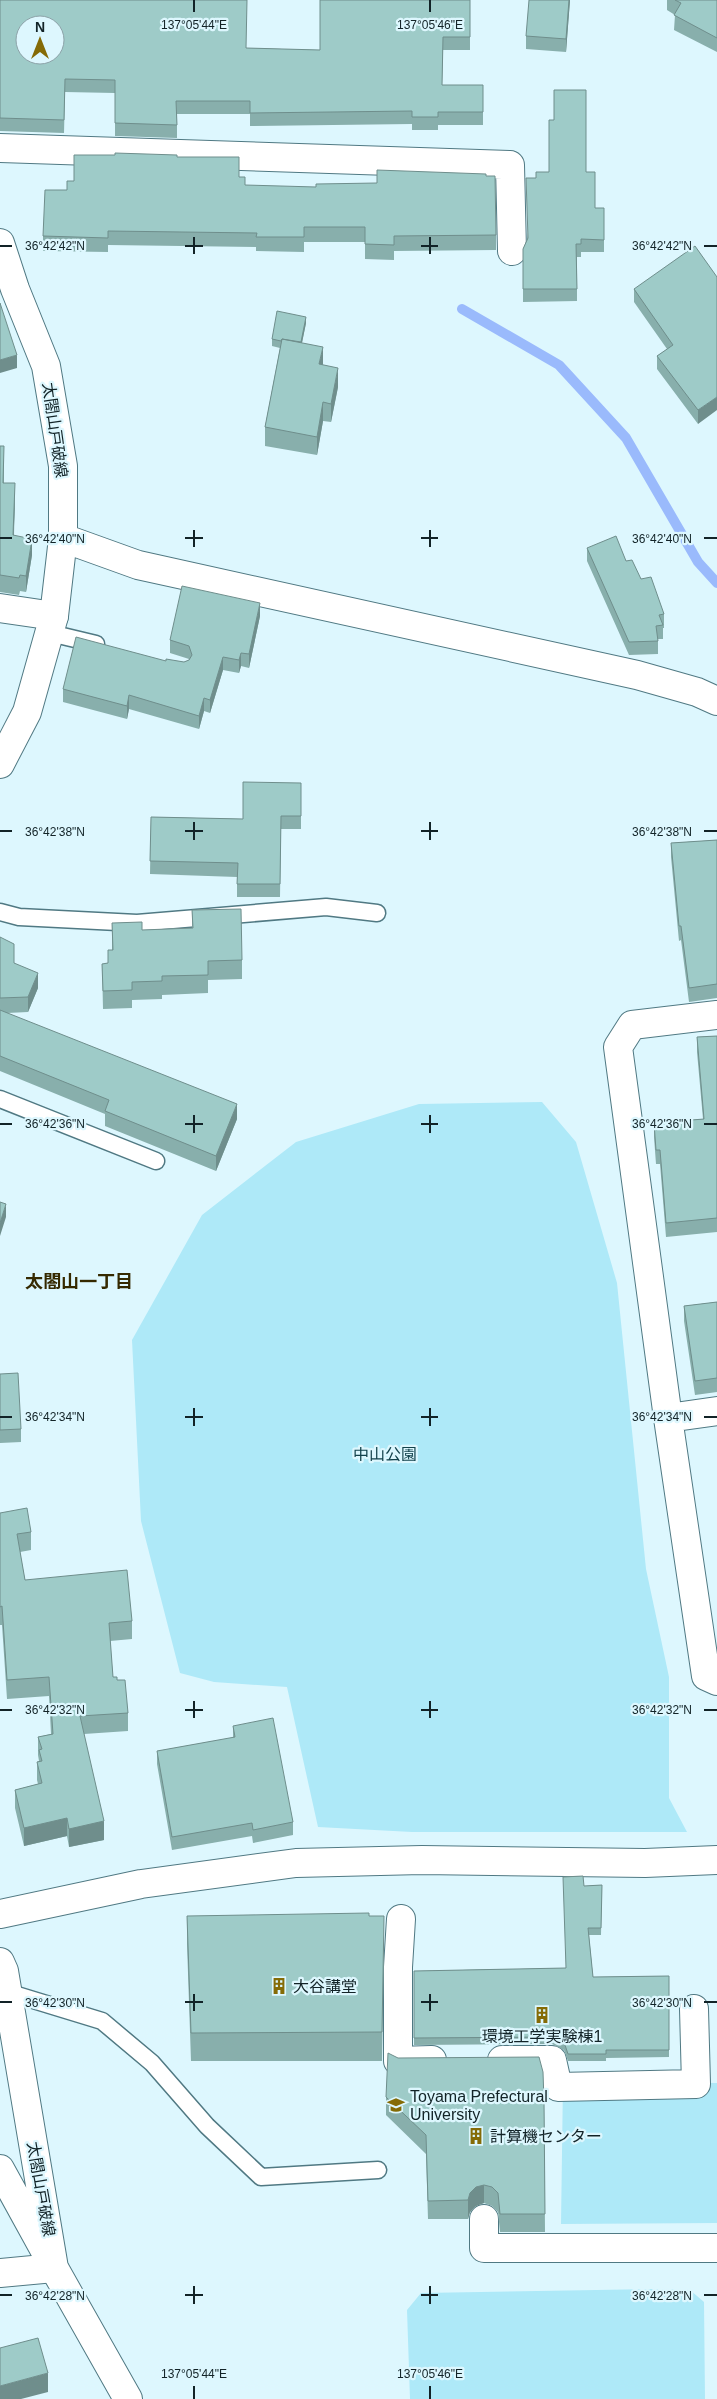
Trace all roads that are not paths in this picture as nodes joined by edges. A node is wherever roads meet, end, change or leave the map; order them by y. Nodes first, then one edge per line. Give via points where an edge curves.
1 (0, 148) edge
2 (1, 247) edge
3 (512, 251) dead end
4 (62, 538) junction
5 (0, 608) edge
6 (52, 624) junction
7 (116, 649) edge
8 (717, 701) edge
9 (0, 764) edge
10 (0, 912) edge
11 (377, 913) dead end
12 (717, 1015) edge
13 (0, 1099) edge
14 (156, 1161) dead end
15 (717, 1411) edge
16 (668, 1418) junction
17 (717, 1681) edge
18 (717, 1860) edge
19 (0, 1914) edge
20 (401, 1919) dead end
21 (3, 1974) edge
22 (694, 2009) dead end
23 (0, 2170) edge
24 (378, 2170) dead end
25 (484, 2219) dead end
26 (717, 2248) edge
27 (54, 2268) junction
28 (0, 2272) edge
29 (128, 2399) edge

1 - 3 street via 510,165
2 - 4 street, 太閤山戸破線 via 46,366 63,466
4 - 6 street, 太閤山戸破線
4 - 8 street via 138,565 637,675
5 - 6 street
6 - 7 lane
6 - 9 street, 太閤山戸破線 via 27,712
10 - 11 lane via 19,917 137,923 326,907
12 - 16 street via 632,1026 618,1046
13 - 14 lane
15 - 16 street
16 - 17 street via 706,1676
18 - 19 street via 296,1863 141,1884
20 - 22 street via 398,2060 552,2060 558,2087 696,2084
21 - 24 lane via 102,2021 152,2063 207,2126 261,2177
21 - 27 street, 太閤山戸破線
23 - 27 street
25 - 26 street via 484,2248
27 - 28 street
27 - 29 street, 太閤山戸破線

